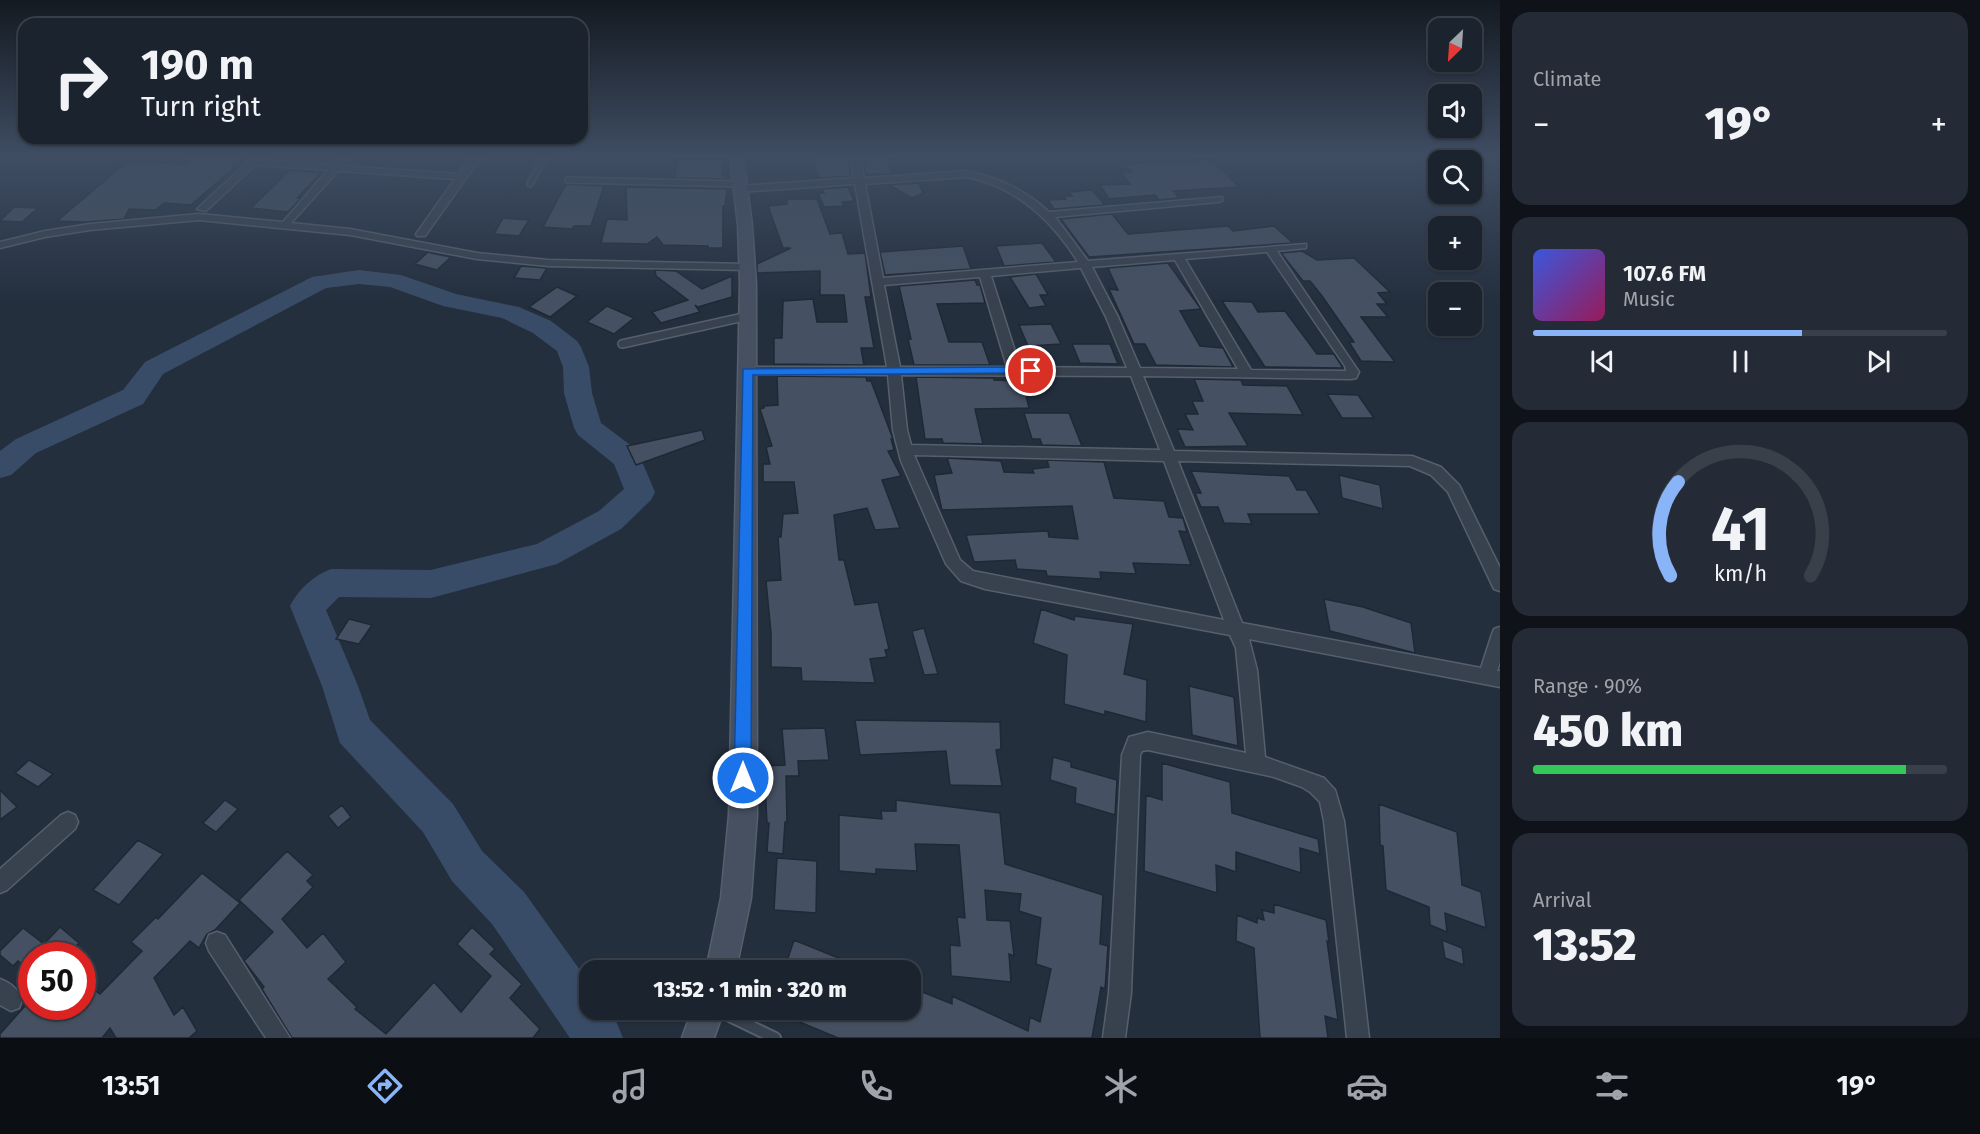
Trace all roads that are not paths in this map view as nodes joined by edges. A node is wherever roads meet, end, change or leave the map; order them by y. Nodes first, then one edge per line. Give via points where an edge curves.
1 (207, 204) edge
2 (301, 204) edge
3 (442, 204) edge
4 (742, 204) edge
5 (864, 204) edge
6 (1032, 204) edge
7 (1160, 204) edge
8 (202, 209) dead end
9 (1047, 215) junction
10 (287, 220) dead end
11 (421, 234) dead end
12 (0, 244) edge
13 (1302, 246) dead end
14 (1270, 249) junction
15 (1179, 258) junction
16 (1086, 266) junction
17 (748, 267) junction
18 (985, 274) junction
19 (878, 282) junction
20 (748, 316) junction
21 (622, 344) dead end
22 (747, 371) junction
23 (894, 371) junction
24 (1015, 371) junction
25 (1135, 373) junction
26 (1248, 375) junction
27 (905, 450) junction
28 (1169, 455) junction
29 (1500, 584) edge
30 (1236, 629) junction
31 (1500, 634) edge
32 (1494, 678) edge
33 (1256, 765) junction
34 (68, 822) dead end
35 (0, 883) edge
36 (217, 943) dead end
37 (723, 960) edge
38 (704, 1020) edge
39 (738, 1020) edge
40 (279, 1038) edge
41 (698, 1038) edge
42 (775, 1038) edge
43 (1114, 1038) edge
44 (1358, 1038) edge

1 - 8 street
2 - 10 street
3 - 11 street
4 - 17 main road
5 - 19 street
6 - 9 street
7 - 9 street
9 - 16 street
12 - 17 street via 90,227 199,217 350,232 477,256 548,263
13 - 14 street
14 - 15 street
14 - 26 street via 1353,372 1341,377
15 - 16 street
15 - 26 street
16 - 18 street
16 - 25 street
17 - 20 main road
18 - 19 street
18 - 24 street
19 - 23 street
20 - 21 lane
20 - 22 main road
22 - 23 street
22 - 37 main road via 742,825 736,898
23 - 24 street
23 - 27 street
24 - 25 street
25 - 26 street
25 - 28 street
27 - 28 street
27 - 30 street via 948,554 967,576
28 - 29 street via 1412,461 1436,471 1454,489
28 - 30 street
30 - 32 street
30 - 33 street via 1248,670
31 - 32 street
33 - 43 street via 1148,741 1133,747 1120,993
33 - 44 street via 1307,780 1323,791 1331,806
34 - 35 street
36 - 40 street
38 - 41 main road
39 - 42 lane

